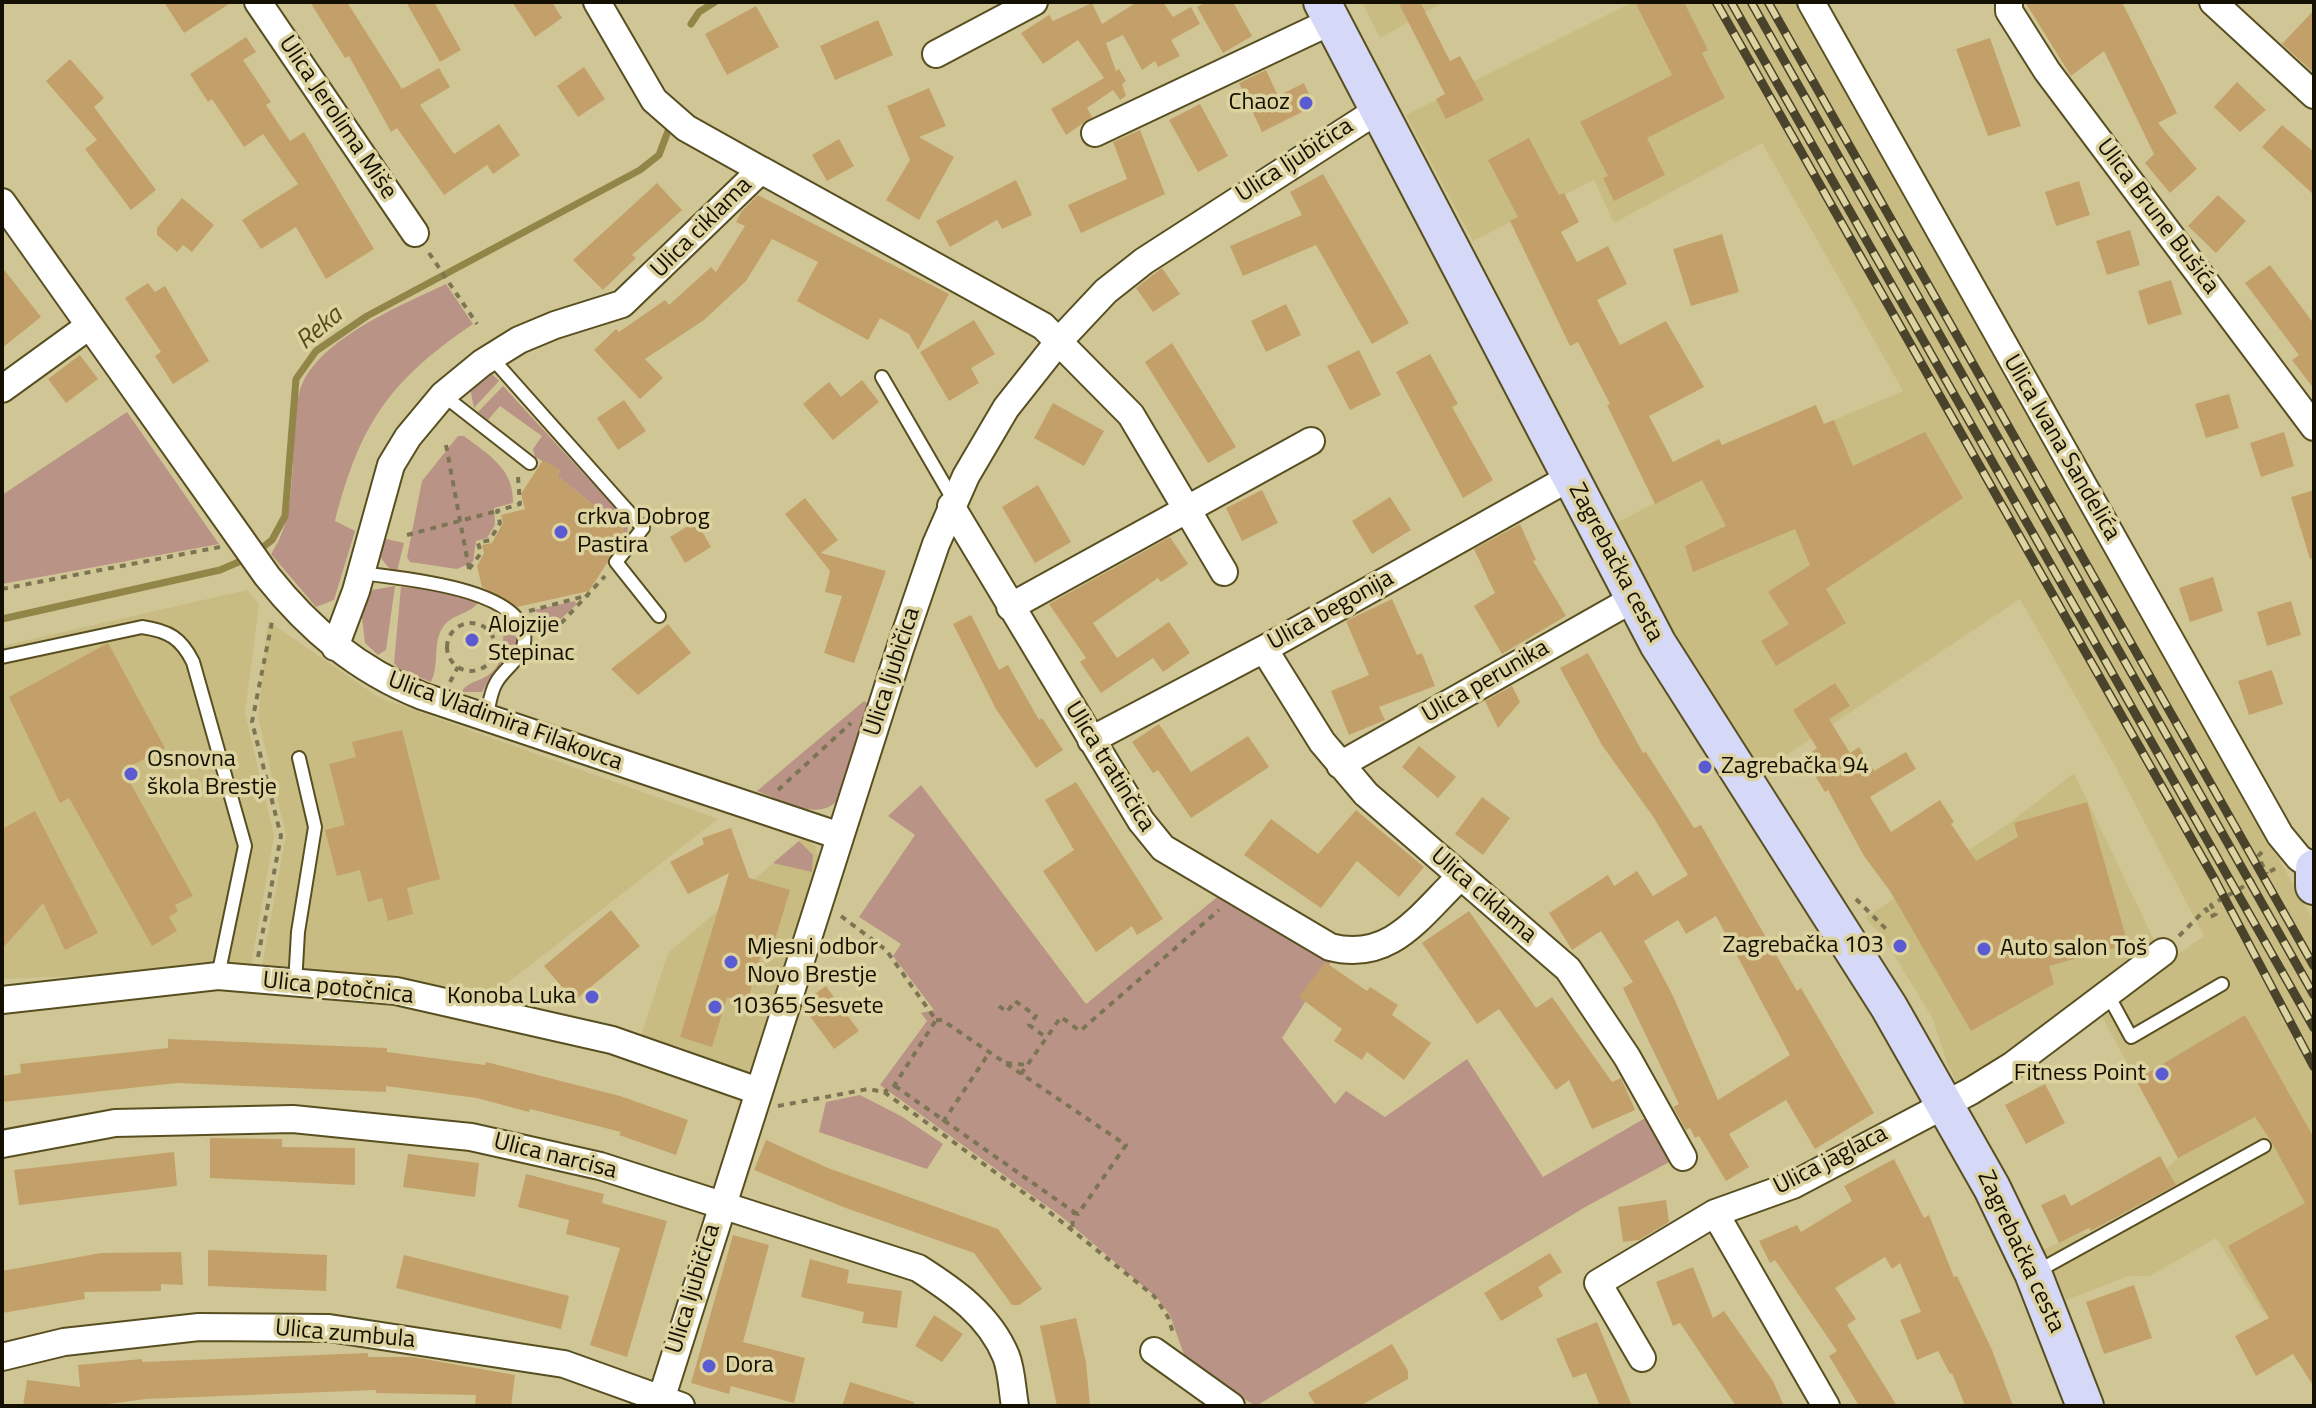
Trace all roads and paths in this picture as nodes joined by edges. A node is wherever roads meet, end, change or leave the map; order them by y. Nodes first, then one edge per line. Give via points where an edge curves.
1 (258, 2) edge
2 (597, 2) edge
3 (1034, 2) edge
4 (1811, 2) edge
5 (2009, 2) edge
6 (2213, 2) edge
7 (1327, 11) edge
8 (936, 54) dead end
9 (2314, 95) edge
10 (1378, 110) junction
11 (1095, 133) dead end
12 (761, 170) junction
13 (2, 202) edge
14 (415, 233) dead end
15 (436, 263) dead end
16 (477, 324) dead end
17 (89, 326) junction
18 (1059, 341) junction
19 (491, 357) junction
20 (882, 377) dead end
21 (2, 389) edge
22 (443, 395) junction
23 (2314, 427) edge
24 (1311, 441) dead end
25 (446, 445) dead end
26 (530, 463) dead end
27 (517, 474) dead end
28 (1569, 478) junction
29 (953, 503) junction
30 (1189, 508) junction
31 (497, 511) junction
32 (460, 521) junction
33 (407, 535) dead end
34 (236, 543) junction
35 (616, 562) junction
36 (469, 569) junction
37 (1224, 572) dead end
38 (361, 573) junction
39 (2, 589) edge
40 (474, 592) junction
41 (591, 594) junction
42 (1633, 599) junction
43 (543, 605) dead end
44 (1010, 607) junction
45 (529, 610) dead end
46 (274, 611) dead end
47 (659, 616) dead end
48 (335, 647) junction
49 (494, 648) joint
50 (1264, 649) junction
51 (2, 657) edge
52 (861, 714) dead end
53 (486, 719) junction
54 (1091, 740) junction
55 (299, 758) dead end
56 (1340, 765) junction
57 (775, 792) dead end
58 (840, 836) junction
59 (2314, 868) edge
60 (2267, 874) dead end
61 (1460, 877) junction
62 (2314, 886) edge
63 (1239, 893) junction
64 (1850, 893) dead end
65 (830, 908) dead end
66 (1888, 931) dead end
67 (2163, 952) joint
68 (218, 976) junction
69 (254, 981) junction
70 (295, 984) junction
71 (2222, 984) dead end
72 (2107, 993) junction
73 (2, 1000) edge
74 (999, 1006) dead end
75 (936, 1020) junction
76 (1047, 1038) junction
77 (989, 1053) junction
78 (1006, 1063) junction
79 (1028, 1065) junction
80 (1021, 1074) junction
81 (894, 1086) junction
82 (884, 1092) junction
83 (756, 1096) junction
84 (1945, 1103) junction
85 (943, 1122) junction
86 (2, 1144) edge
87 (2264, 1146) dead end
88 (1683, 1157) dead end
89 (720, 1205) junction
90 (1074, 1212) junction
91 (1715, 1213) junction
92 (1072, 1230) junction
93 (2033, 1273) junction
94 (1154, 1351) dead end
95 (2, 1357) edge
96 (1642, 1358) dead end
97 (1185, 1373) junction
98 (667, 1403) edge
99 (1015, 1406) edge
100 (1231, 1406) edge
101 (1826, 1406) edge
102 (2085, 1406) edge

1 - 14 street, Ulica Jerolima Miše
2 - 12 street via 654,100 686,128
3 - 8 street
4 - 59 street, Ulica Ivana Sandelića via 2280,835
5 - 23 street, Ulica Brune Bušića via 2009,11 2047,71
6 - 9 street
7 - 10 main road, Zagrebačka cesta
7 - 11 street
10 - 18 street, Ulica ljubičica via 1144,261 1106,291
10 - 28 main road, Zagrebačka cesta
12 - 18 street, Ulica ciklama via 1033,320
12 - 19 street, Ulica ciklama via 622,304 539,331
13 - 17 street, Ulica Vladimira Filakovca
15 - 16 path
17 - 21 street
17 - 34 street, Ulica Vladimira Filakovca
18 - 29 street, Ulica ljubičica via 1006,408
18 - 30 street, Ulica ciklama via 1131,415
19 - 22 street, Ulica ciklama
19 - 35 lane via 643,528
20 - 29 lane
22 - 26 lane
22 - 38 street, Ulica ciklama via 391,465
24 - 30 street
25 - 32 path
27 - 31 path via 520,504
28 - 42 main road, Zagrebačka cesta
28 - 50 street, Ulica begonija
29 - 44 street, Ulica tratinčica
29 - 58 street, Ulica ljubičica
30 - 37 street, Ulica ciklama
30 - 44 street
31 - 32 path
31 - 36 path via 500,523 490,540 478,543 481,553
32 - 33 path
32 - 36 path
34 - 39 path
34 - 48 street, Ulica Vladimira Filakovca
35 - 41 path
35 - 47 lane
36 - 40 path
38 - 40 lane
38 - 48 street, Ulica ciklama
40 - 53 lane via 515,617 524,631 522,651 496,682
41 - 43 path
41 - 45 path via 552,633
42 - 56 street, Ulica perunika
42 - 84 main road, Zagrebačka cesta
44 - 54 street, Ulica tratinčica
46 - 69 path via 252,722 281,836
48 - 53 street, Ulica Vladimira Filakovca via 394,685
49 - 49 path via 489,662 468,670 454,664 447,641 456,628 471,623 485,628
50 - 54 street, Ulica begonija
50 - 56 street, Ulica ciklama
51 - 68 lane via 142,627 164,631 183,643 193,662 245,846
52 - 57 path
53 - 58 street, Ulica Vladimira Filakovca
54 - 63 street, Ulica tratinčica via 1151,836
55 - 70 lane via 315,827
56 - 61 street, Ulica ciklama
58 - 83 street, Ulica ljubičica
59 - 62 main road, Ulica Ivana Sandelića
60 - 67 path via 2211,905 2216,914 2201,912
61 - 63 street, Ulica tratinčica via 1389,943 1362,951 1330,947
61 - 88 street, Ulica ciklama via 1568,969 1627,1057
63 - 76 path via 1080,1031 1061,1017
64 - 66 path
65 - 75 path via 886,950
67 - 72 street
68 - 69 street, Ulica potočnica
68 - 73 street, Ulica potočnica
69 - 70 street, Ulica potočnica
70 - 83 street, Ulica potočnica via 396,991 612,1040
71 - 72 lane via 2131,1037
72 - 84 street via 2013,1065
74 - 76 path via 1007,1012 1015,1001 1036,1016 1029,1025
75 - 77 path
75 - 81 path
76 - 79 path
77 - 78 path
77 - 85 path
78 - 79 path
78 - 80 path
79 - 80 path
80 - 90 path via 1126,1145 1078,1214
81 - 82 path
81 - 85 path
82 - 83 path via 868,1089 764,1109
82 - 92 path
83 - 89 street, Ulica ljubičica
84 - 91 street, Ulica jaglaca via 1793,1185
84 - 93 main road, Zagrebačka cesta
85 - 90 path
86 - 89 street, Ulica narcisa via 115,1123 293,1119 471,1137 600,1166
87 - 93 lane
89 - 98 street, Ulica ljubičica
89 - 99 street, Ulica narcisa via 918,1268 961,1296 985,1321 1007,1357
90 - 92 path
91 - 96 street, Ulica jaglaca via 1598,1283
91 - 101 street
92 - 97 path via 1154,1296 1168,1317
93 - 102 main road, Zagrebačka cesta
94 - 97 street
95 - 98 street, Ulica zumbula via 64,1342 199,1327 329,1328 564,1364
97 - 100 street

